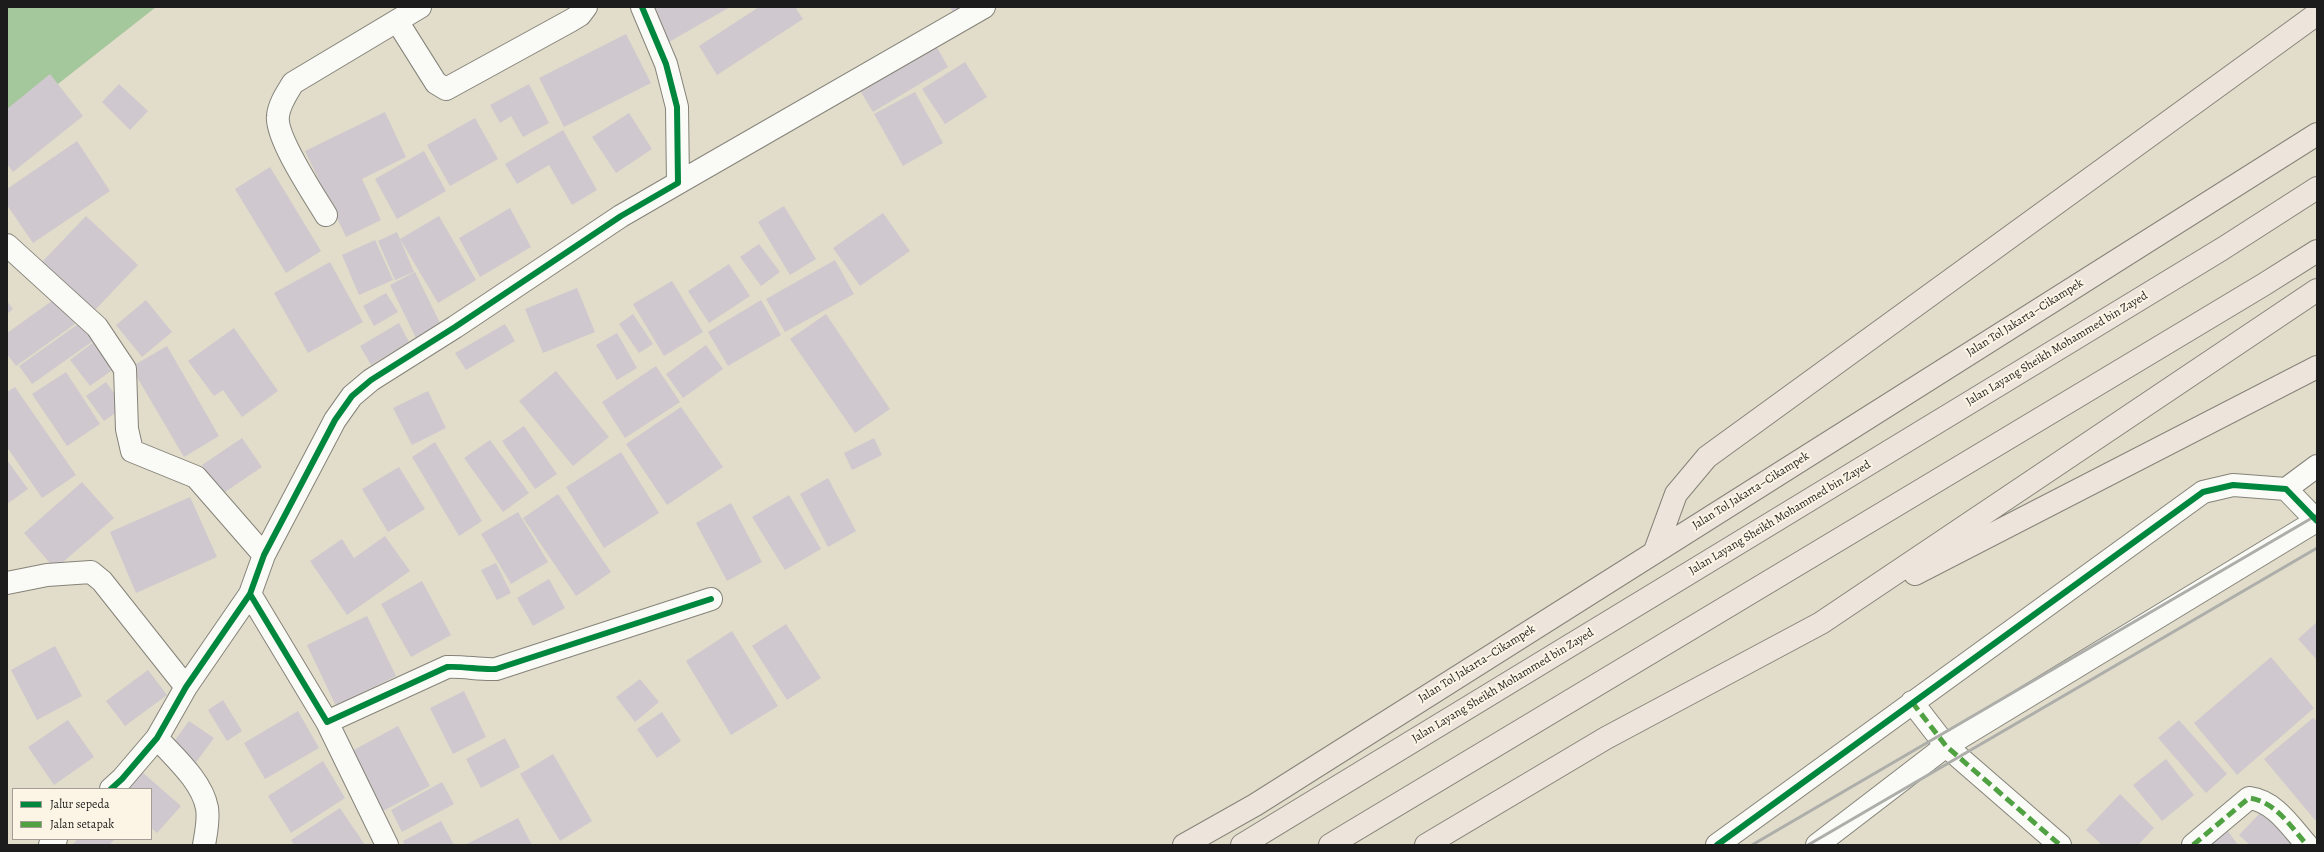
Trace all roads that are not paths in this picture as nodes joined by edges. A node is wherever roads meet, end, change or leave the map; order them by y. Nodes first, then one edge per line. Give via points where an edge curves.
1 (420, 7) edge
2 (586, 7) edge
3 (642, 7) edge
4 (984, 7) edge
5 (2317, 14) edge
6 (397, 21) junction
7 (2317, 134) edge
8 (678, 183) junction
9 (2317, 188) edge
10 (326, 215) dead end
11 (7, 245) edge
12 (2317, 251) edge
13 (2317, 290) edge
14 (2317, 367) edge
15 (2317, 466) edge
16 (2286, 490) junction
17 (2317, 521) edge
18 (1655, 551) junction
19 (264, 555) junction
20 (7, 583) edge
21 (250, 594) junction
22 (711, 599) dead end
23 (1821, 623) junction
24 (186, 687) junction
25 (1912, 702) junction
26 (327, 722) junction
27 (157, 738) junction
28 (1946, 746) junction
29 (112, 788) edge
30 (204, 845) edge
31 (387, 845) edge
32 (1184, 845) edge
33 (1242, 845) edge
34 (1330, 845) edge
35 (1426, 845) edge
36 (1717, 845) edge
37 (1817, 845) edge
38 (2060, 845) edge
39 (2193, 845) edge
40 (2307, 845) edge

1 - 6 street
2 - 6 street via 580,15 570,21 446,89 436,83
3 - 8 street via 666,64 677,107
4 - 8 street
5 - 18 highway via 1707,457 1676,494
6 - 10 street via 294,83 283,100 277,117 283,141
7 - 18 highway, Jalan Tol Jakarta–Cikampek
8 - 19 street via 621,216 371,380 352,396 335,420
9 - 33 highway, Jalan Layang Sheikh Mohammed bin Zayed via 2222,249
11 - 19 street via 97,327 125,369 127,429 132,451 196,478
12 - 34 highway via 2250,294
13 - 23 highway
14 - 23 highway
15 - 16 street
16 - 17 street
16 - 25 street via 2233,485 2203,492
17 - 28 street
18 - 32 highway, Jalan Tol Jakarta–Cikampek via 1255,805
19 - 21 street
20 - 24 street via 47,575 91,572 102,581
21 - 24 street
21 - 26 street
22 - 26 street via 496,669 448,667
23 - 35 highway via 1606,738
24 - 27 street
25 - 28 street
25 - 36 street
26 - 31 street
27 - 29 street
27 - 30 street via 198,788 207,808
28 - 37 street
28 - 38 street
39 - 40 street via 2249,798 2261,799 2272,806

